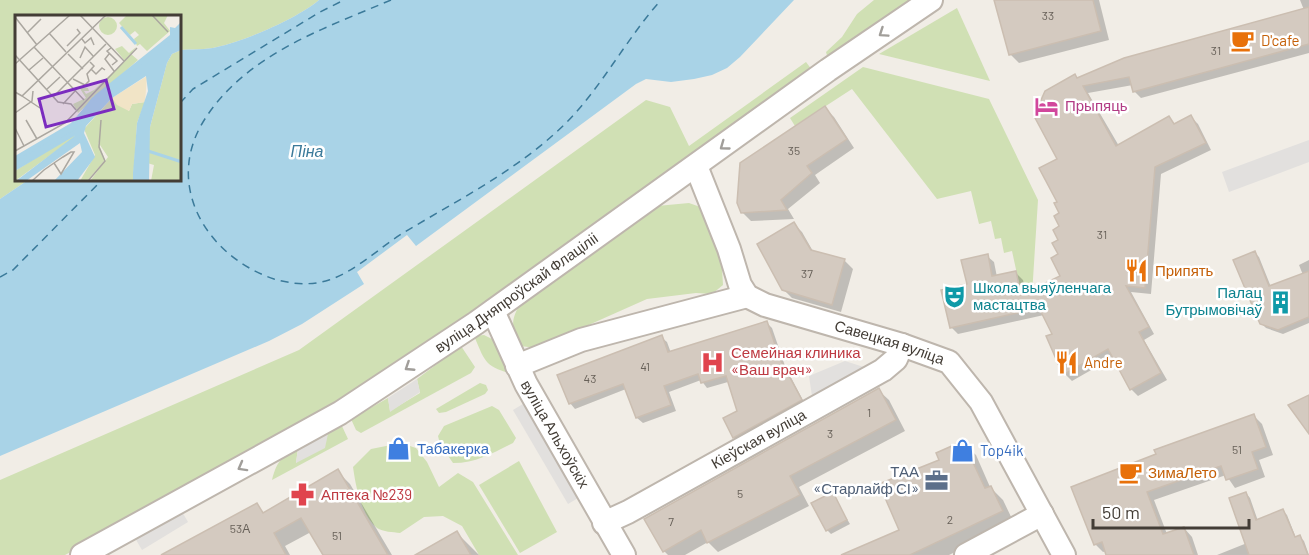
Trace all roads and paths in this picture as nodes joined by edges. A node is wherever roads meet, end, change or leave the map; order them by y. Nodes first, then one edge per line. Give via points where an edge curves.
1 (931, 0) edge
2 (696, 166) junction
3 (747, 297) junction
4 (493, 311) junction
5 (902, 345) junction
6 (518, 366) junction
7 (1042, 514) junction
8 (604, 523) junction
9 (82, 555) edge
10 (624, 555) edge
11 (966, 555) edge
12 (1064, 555) edge

1 -> 2 street, вуліца Дняпроўскай Флаціліі
2 - 3 street
2 - 4 street, вуліца Дняпроўскай Флаціліі
3 - 5 street, Савецкая вуліца
3 - 6 street via 581,340
4 - 6 street, вуліца Альхоўскіх
4 -> 9 street, вуліца Дняпроўскай Флаціліі via 340,412
5 - 7 street, Савецкая вуліца via 949,362 981,402
5 - 8 street, Кіеўская вуліца via 896,359 883,370
6 - 8 street, вуліца Альхоўскіх
7 - 11 street
7 - 12 street, Савецкая вуліца
8 - 10 street, вуліца Альхоўскіх

